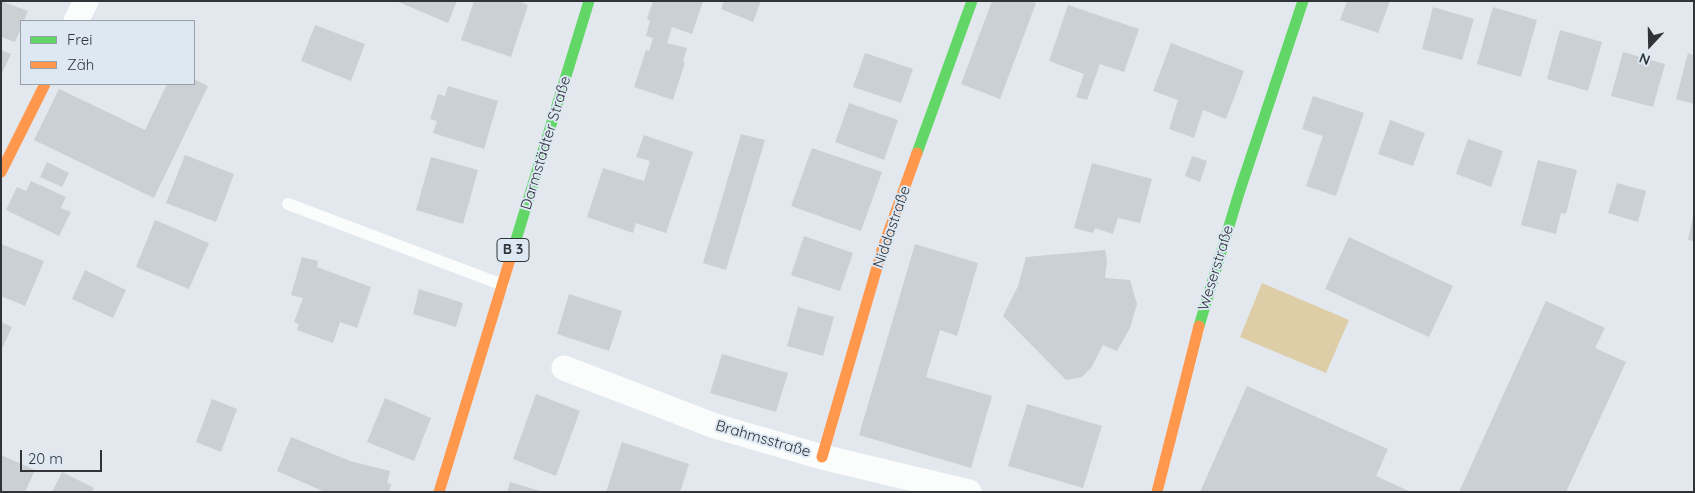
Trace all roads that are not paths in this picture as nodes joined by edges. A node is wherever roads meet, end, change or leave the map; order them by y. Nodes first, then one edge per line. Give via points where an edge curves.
1 (86, 1) edge
2 (590, 1) edge
3 (972, 1) edge
4 (1304, 1) edge
5 (76, 20) edge
6 (44, 85) edge
7 (1, 172) edge
8 (288, 204) dead end
9 (503, 284) junction
10 (564, 368) dead end
11 (822, 456) junction
12 (439, 492) edge
13 (969, 492) edge
14 (1157, 492) edge

1 - 5 street
2 - 9 street, Darmstädter Straße / B 3
3 - 11 street, Niddastraße via 882,250
4 - 14 street, Weserstraße via 1286,48 1200,322
6 - 7 street
8 - 9 lane
9 - 12 street, Darmstädter Straße / B 3
10 - 11 street, Brahmsstraße via 715,426
11 - 13 street, Brahmsstraße

